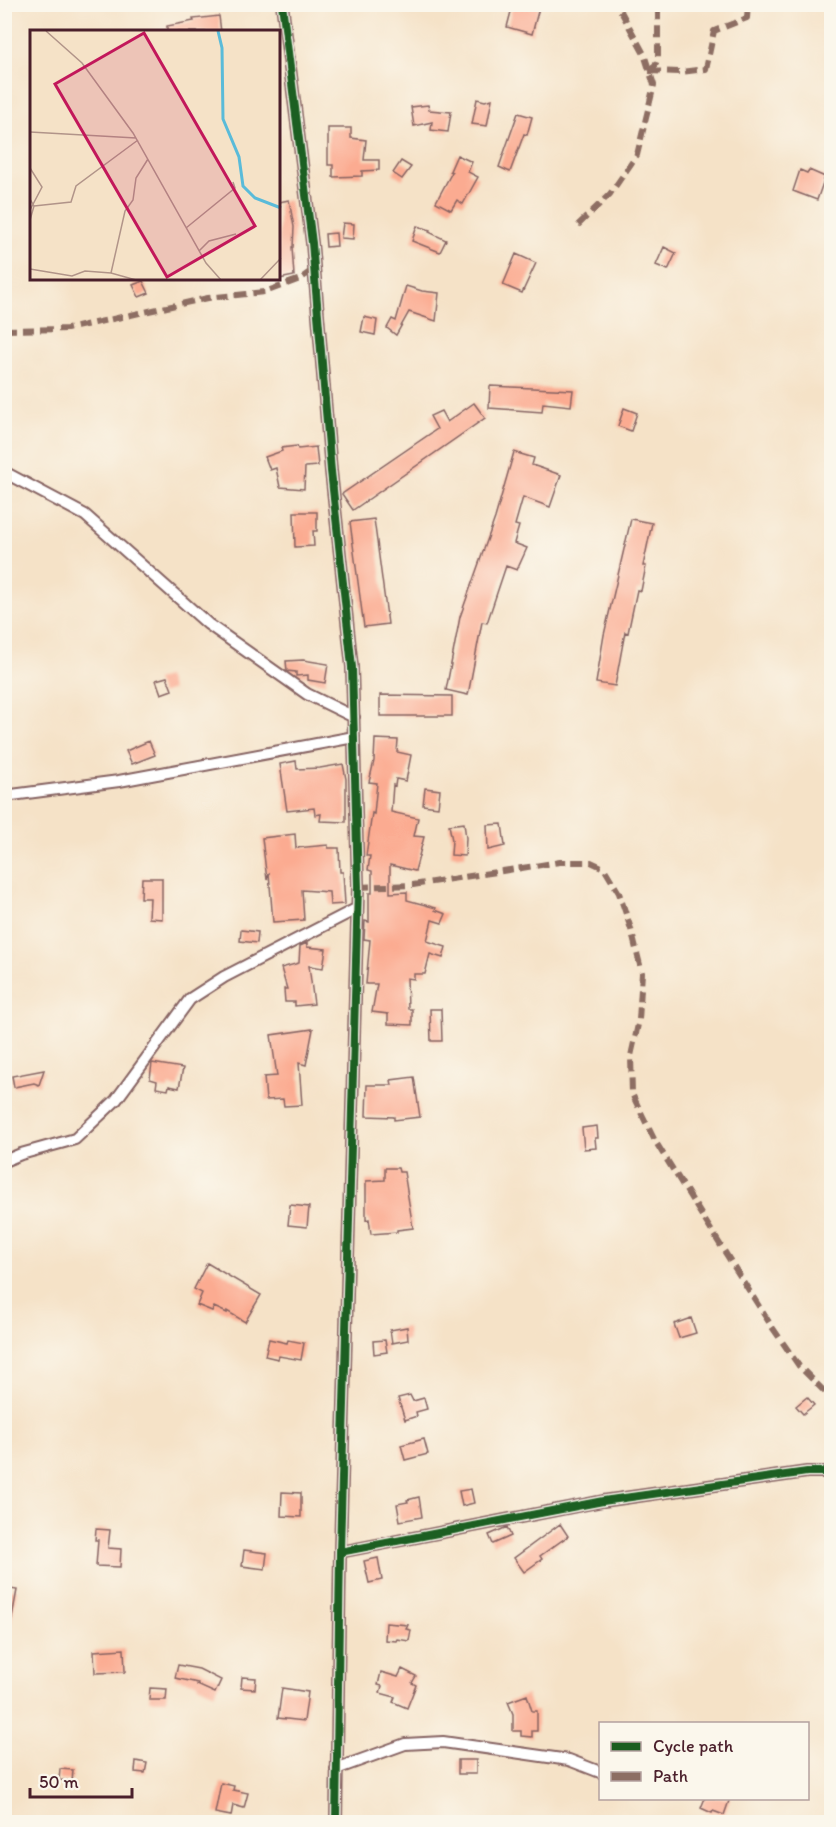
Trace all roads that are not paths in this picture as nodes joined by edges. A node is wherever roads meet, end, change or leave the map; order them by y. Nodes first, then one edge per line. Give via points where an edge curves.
1 (282, 4) edge
2 (4, 472) edge
3 (354, 717) junction
4 (354, 737) junction
5 (4, 796) edge
6 (356, 909) junction
7 (4, 1161) edge
8 (831, 1472) edge
9 (340, 1552) junction
10 (336, 1769) junction
11 (599, 1772) edge
12 (336, 1822) edge

1 - 3 street via 312,243
2 - 3 street via 85,515 207,624 307,694
3 - 4 street
4 - 5 street via 119,781
4 - 6 street
6 - 7 street via 224,977 190,999 116,1100 75,1139
6 - 9 street
8 - 9 street via 807,1472 603,1501
9 - 10 street
10 - 11 street via 405,1744 443,1742 569,1760
10 - 12 street

